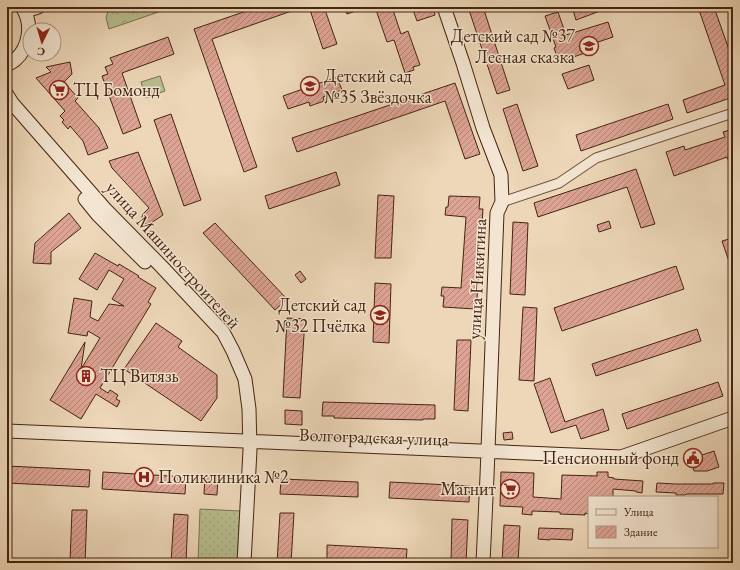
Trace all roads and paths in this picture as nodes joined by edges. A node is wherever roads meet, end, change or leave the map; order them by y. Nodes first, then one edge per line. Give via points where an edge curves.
1 (38, 7) edge
2 (444, 7) edge
3 (24, 9) edge
4 (7, 65) edge
5 (7, 95) edge
6 (7, 106) edge
7 (733, 113) edge
8 (502, 202) junction
9 (733, 418) edge
10 (733, 424) edge
11 (7, 431) edge
12 (7, 439) edge
13 (247, 446) junction
14 (488, 456) junction
15 (238, 563) edge
16 (244, 563) edge
17 (483, 563) edge

1 - 3 main road
2 - 8 main road, улица Никитина via 501,175
3 - 4 main road via 29,24 28,37 24,49
5 - 13 main road, улица Машиностроителей via 105,209 223,332 245,379 249,409
6 - 13 main road via 98,215 217,335 228,351 236,374
7 - 8 street via 596,158 559,182
8 - 14 main road, улица Никитина via 497,214
9 - 14 main road via 621,457
10 - 14 main road, Волгоградская улица via 621,462
11 - 13 main road
12 - 13 main road, Волгоградская улица
13 - 14 main road, Волгоградская улица via 376,456 473,460
13 - 15 main road via 240,502
13 - 16 main road, улица Машиностроителей
14 - 17 main road, улица Никитина

